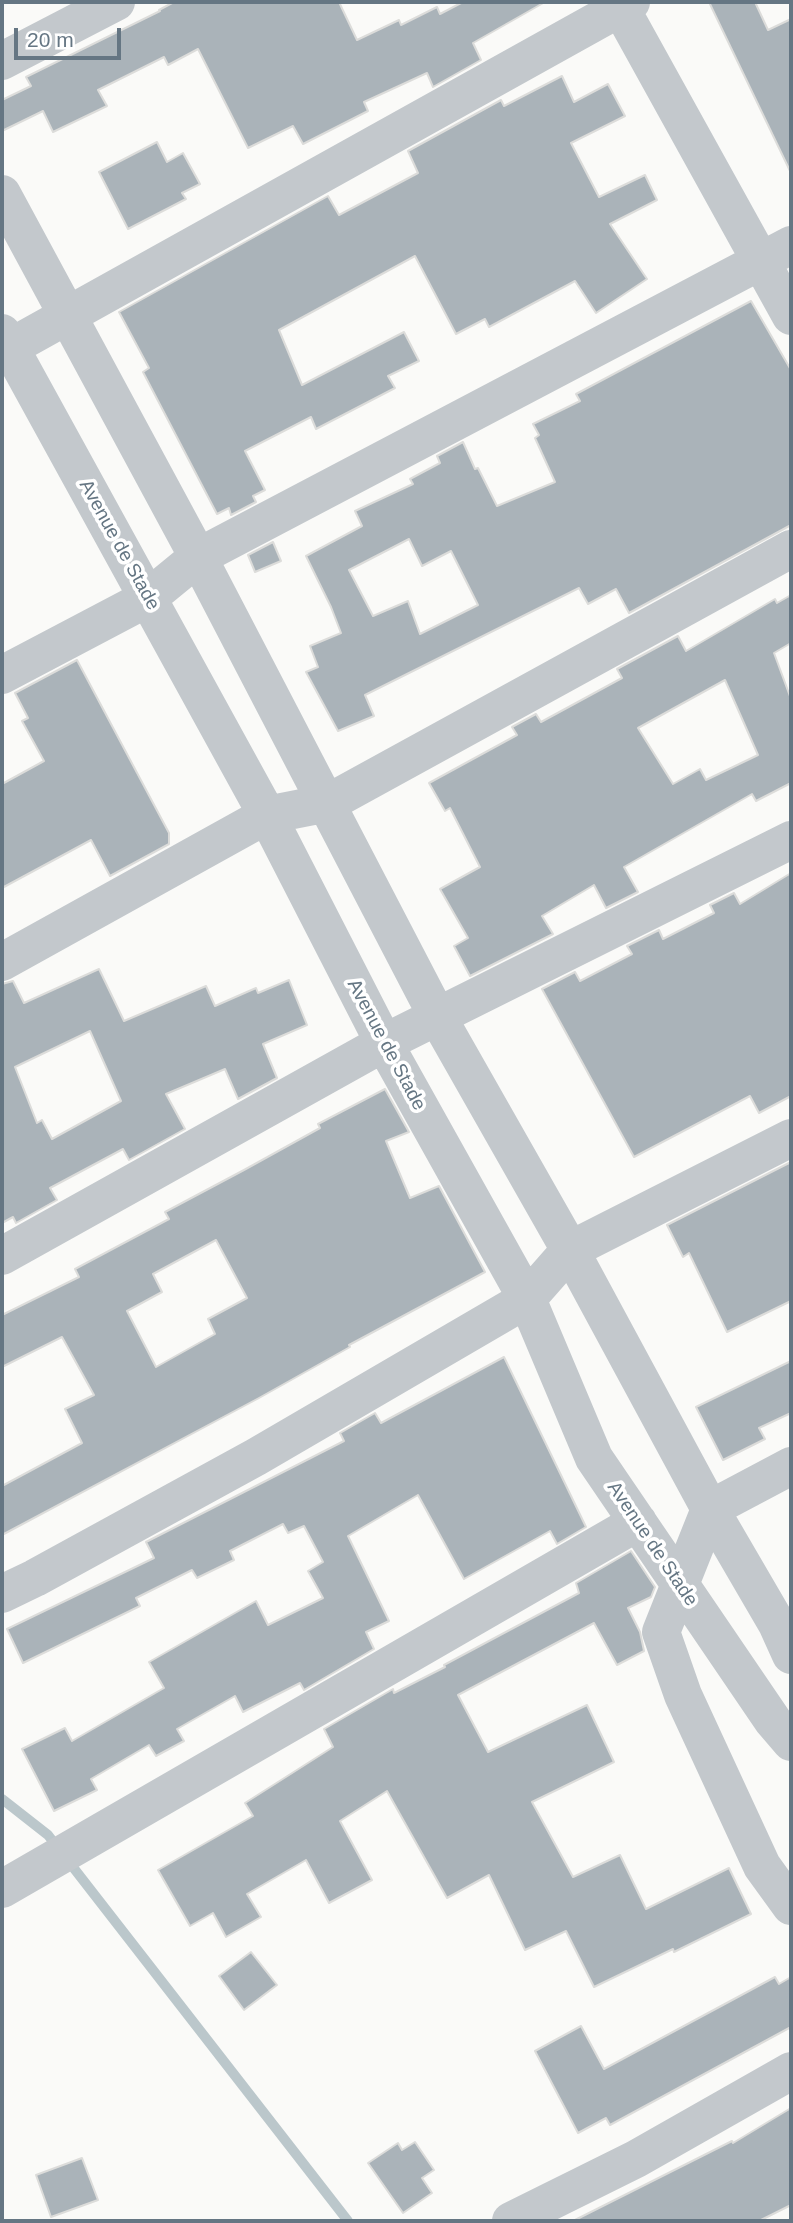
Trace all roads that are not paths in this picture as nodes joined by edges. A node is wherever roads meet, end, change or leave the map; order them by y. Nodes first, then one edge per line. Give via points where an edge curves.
1 (116, 2) edge
2 (625, 4) edge
3 (2, 61) edge
4 (2, 194) edge
5 (776, 253) edge
6 (791, 316) edge
7 (67, 317) junction
8 (4, 344) edge
9 (791, 550) edge
10 (198, 557) junction
11 (148, 598) junction
12 (2, 675) edge
13 (328, 803) junction
14 (267, 815) junction
15 (791, 840) edge
16 (2, 962) edge
17 (437, 1016) junction
18 (384, 1043) junction
19 (791, 1138) edge
20 (570, 1250) junction
21 (2, 1256) edge
22 (527, 1299) junction
23 (791, 1466) edge
24 (710, 1510) junction
25 (638, 1522) junction
26 (679, 1583) junction
27 (2, 1594) edge
28 (791, 1655) edge
29 (791, 1742) edge
30 (2, 1889) edge
31 (791, 1906) edge
32 (791, 2071) edge
33 (511, 2221) edge

1 - 3 street
2 - 5 street
2 - 7 street
4 - 7 street
5 - 6 street
5 - 10 street
7 - 8 street
7 - 10 street
8 - 11 street, Avenue de Stade
9 - 13 street
10 - 11 street
10 - 13 street
11 - 12 street
11 - 14 street, Avenue de Stade
13 - 14 street
13 - 17 street
14 - 16 street
14 - 18 street, Avenue de Stade
15 - 17 street
17 - 18 street
17 - 20 street
18 - 21 street
18 - 22 street, Avenue de Stade
19 - 20 street
20 - 22 street
20 - 24 street
22 - 25 street, Avenue de Stade via 594,1458
22 - 27 street via 256,1457
23 - 24 street
24 - 26 street
24 - 28 street
25 - 26 street, Avenue de Stade
25 - 30 street
26 - 29 street, Avenue de Stade
26 - 31 street via 661,1632 670,1658 762,1866
32 - 33 street via 636,2159

